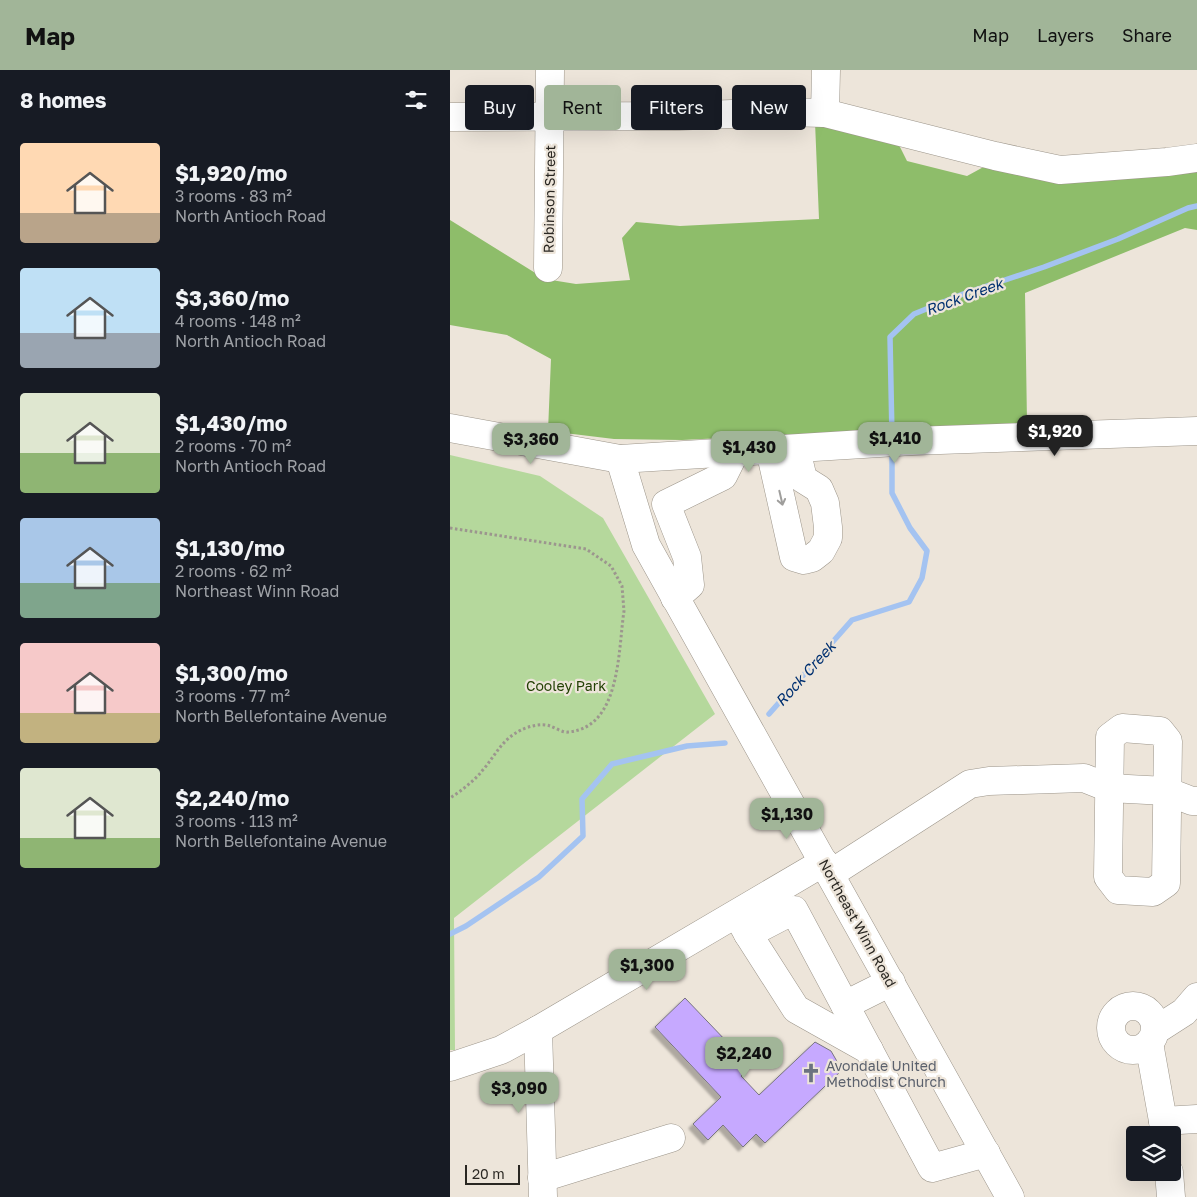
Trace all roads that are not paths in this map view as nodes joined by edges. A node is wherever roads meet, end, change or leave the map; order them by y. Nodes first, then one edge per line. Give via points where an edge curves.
1 (550, 70) edge
2 (826, 70) edge
3 (550, 85) edge
4 (826, 113) junction
5 (621, 116) edge
6 (450, 117) edge
7 (544, 117) edge
8 (550, 130) edge
9 (1197, 158) edge
10 (548, 268) dead end
11 (450, 428) edge
12 (1197, 431) edge
13 (735, 452) junction
14 (620, 459) junction
15 (675, 598) junction
16 (1109, 788) junction
17 (1166, 791) junction
18 (1197, 801) edge
19 (827, 868) junction
20 (742, 924) junction
21 (891, 982) junction
22 (1197, 997) edge
23 (845, 1005) junction
24 (538, 1030) junction
25 (869, 1050) junction
26 (450, 1067) edge
27 (1197, 1119) edge
28 (1164, 1126) edge
29 (1171, 1126) edge
30 (672, 1138) dead end
31 (986, 1153) junction
32 (1170, 1181) edge
33 (543, 1188) edge
34 (1010, 1197) edge
35 (1172, 1197) edge

1 - 3 street, Robinson Street
2 - 4 street
4 - 5 street
4 - 9 street via 1060,170
6 - 7 street
8 - 10 street, Robinson Street
11 - 14 street
12 - 13 street via 912,441
13 - 14 street
13 - 15 street via 723,476 666,504 687,557 690,584
14 - 15 street, Northeast Winn Road via 646,546
15 - 19 street, Northeast Winn Road
16 - 17 street
16 - 17 street via 1110,737 1122,728 1160,731 1168,741
16 - 17 street via 1108,877 1118,890 1153,892 1166,883
16 - 19 street via 1084,778 970,784
17 - 18 street
19 - 20 street
19 - 21 street, Northeast Winn Road
20 - 23 street via 794,910
20 - 24 street
20 - 25 street via 796,1009
21 - 23 street
21 - 31 street, Northeast Winn Road
22 - 28 street via 1184,1012 1152,1036
23 - 25 street
24 - 26 street via 502,1050
24 - 33 street
25 - 31 street via 932,1168
27 - 29 street
30 - 33 street
31 - 34 street, Northeast Winn Road
32 - 35 street

